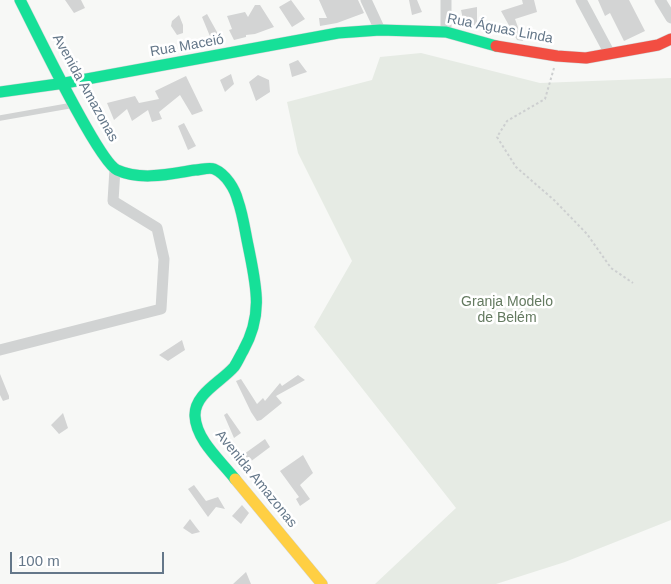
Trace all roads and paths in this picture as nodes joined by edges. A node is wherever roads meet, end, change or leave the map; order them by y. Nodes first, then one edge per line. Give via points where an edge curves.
1 (20, 0) edge
2 (366, 0) edge
3 (446, 0) edge
4 (581, 0) edge
5 (660, 0) edge
6 (671, 18) edge
7 (380, 30) junction
8 (446, 32) junction
9 (671, 39) edge
10 (610, 54) junction
11 (557, 56) junction
12 (65, 83) junction
13 (0, 92) edge
14 (76, 105) junction
15 (0, 118) edge
16 (115, 169) junction
17 (633, 284) dead end
18 (0, 350) edge
19 (322, 584) edge

1 - 12 street, Avenida Amazonas
2 - 7 street
3 - 8 street
4 - 10 street
5 - 6 street
7 - 8 street, Rua Águas Linda
7 - 12 street, Rua Maceió via 338,33
8 - 11 street, Rua Águas Linda via 504,48
9 - 10 street, Rua Águas Linda via 658,45
10 - 11 street, Rua Águas Linda via 586,58
11 - 17 path via 546,99 507,121 497,137 516,167 554,200 587,234 612,268
12 - 13 street, Rua Maceió
12 - 14 street, Avenida Amazonas
14 - 15 lane
14 - 16 street, Avenida Amazonas via 95,143
16 - 18 street via 112,201 157,228 164,259 161,309
16 - 19 street, Avenida Amazonas via 136,176 212,168 230,183 238,200 254,279 258,302 256,320 250,339 234,367 200,398 195,416 197,428 208,446

